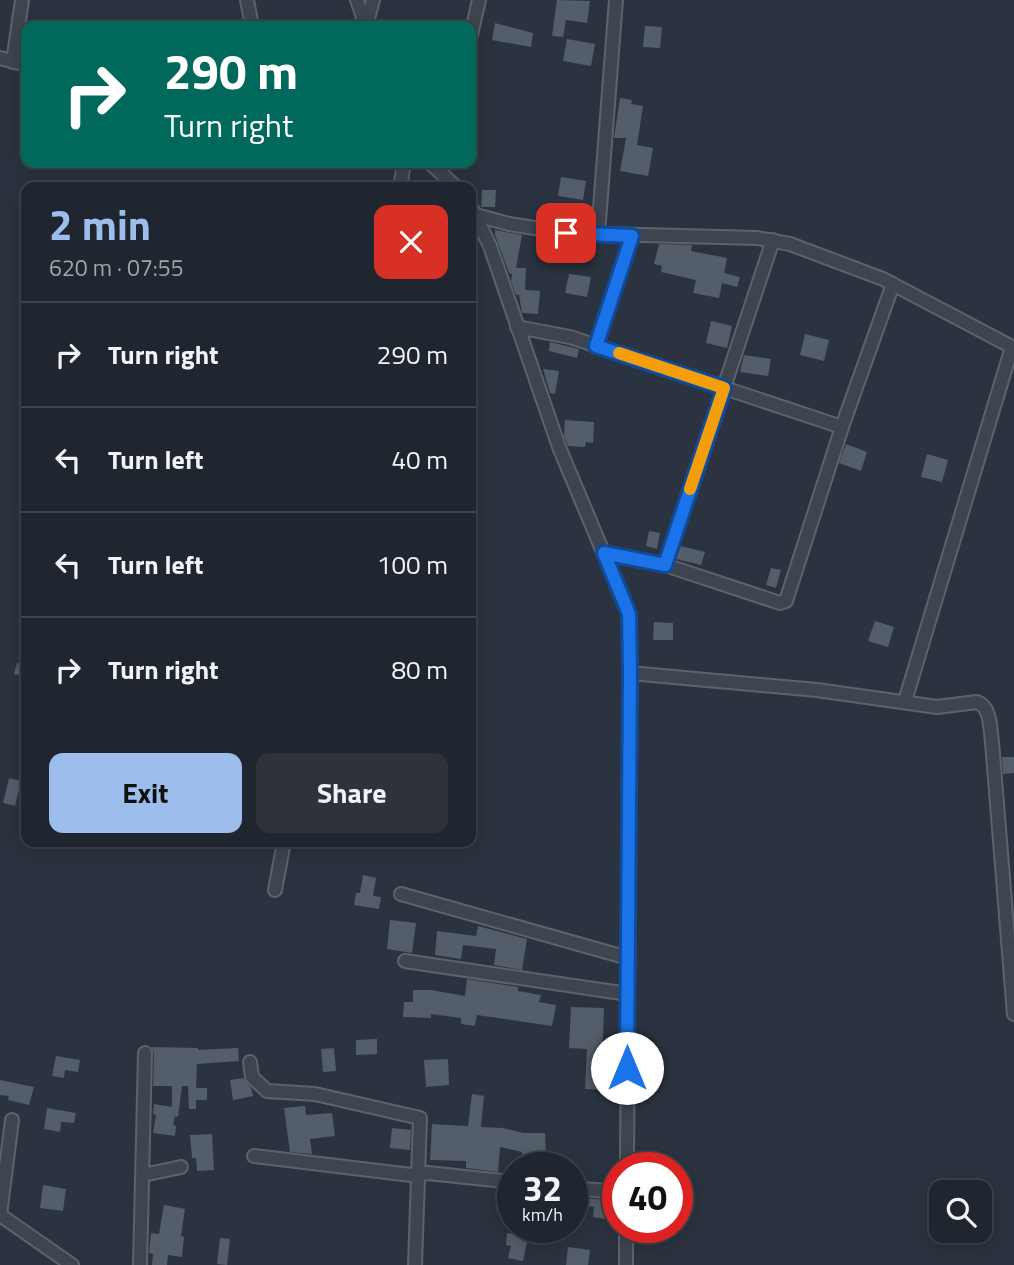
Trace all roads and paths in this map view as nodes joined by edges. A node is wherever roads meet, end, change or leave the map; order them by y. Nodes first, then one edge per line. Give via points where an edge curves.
1 (22, 0) edge
2 (247, 0) edge
3 (357, 0) edge
4 (373, 0) edge
5 (479, 0) edge
6 (616, 0) edge
7 (21, 21) edge
8 (250, 21) edge
9 (364, 21) edge
10 (367, 21) edge
11 (474, 21) edge
12 (21, 32) edge
13 (0, 58) edge
14 (20, 64) edge
15 (435, 168) edge
16 (451, 182) edge
17 (476, 212) edge
18 (476, 217) edge
19 (598, 234) junction
20 (632, 236) junction
21 (774, 240) junction
22 (893, 284) junction
23 (517, 327) junction
24 (596, 346) junction
25 (1013, 347) edge
26 (724, 388) junction
27 (842, 427) junction
28 (604, 553) junction
29 (665, 565) junction
30 (630, 673) junction
31 (905, 701) junction
32 (283, 847) edge
33 (275, 890) dead end
34 (401, 894) dead end
35 (628, 958) junction
36 (405, 961) dead end
37 (628, 994) junction
38 (1014, 1014) edge
39 (145, 1053) dead end
40 (250, 1062) dead end
41 (12, 1120) dead end
42 (626, 1152) edge
43 (254, 1156) dead end
44 (181, 1167) dead end
45 (419, 1174) junction
46 (143, 1175) junction
47 (497, 1180) edge
48 (0, 1215) edge
49 (626, 1243) edge
50 (72, 1265) edge
51 (141, 1265) edge
52 (415, 1265) edge
53 (626, 1265) edge

1 - 7 street
2 - 8 street
3 - 9 street
4 - 10 street
5 - 11 street
6 - 19 street
12 - 14 street
13 - 14 street
15 - 16 street
17 - 19 street via 524,227
18 - 23 street
19 - 20 street
20 - 21 street
20 - 24 street
21 - 22 street
21 - 26 street
22 - 25 street
22 - 27 street
23 - 24 street
23 - 28 street via 559,447
24 - 26 street
25 - 31 street
26 - 27 street
26 - 29 street
27 - 29 street via 786,601 777,602
28 - 29 street
28 - 30 street via 629,614
30 - 31 street
30 - 35 street
31 - 38 street via 937,707 977,702 986,709
32 - 33 street
34 - 35 street
35 - 37 street
36 - 37 street
37 - 42 street
39 - 46 street
40 - 45 street via 252,1077 267,1091 315,1094 420,1118
41 - 48 street
43 - 45 street
44 - 46 street
45 - 47 street
45 - 52 street
46 - 51 street
48 - 50 street
49 - 53 street

